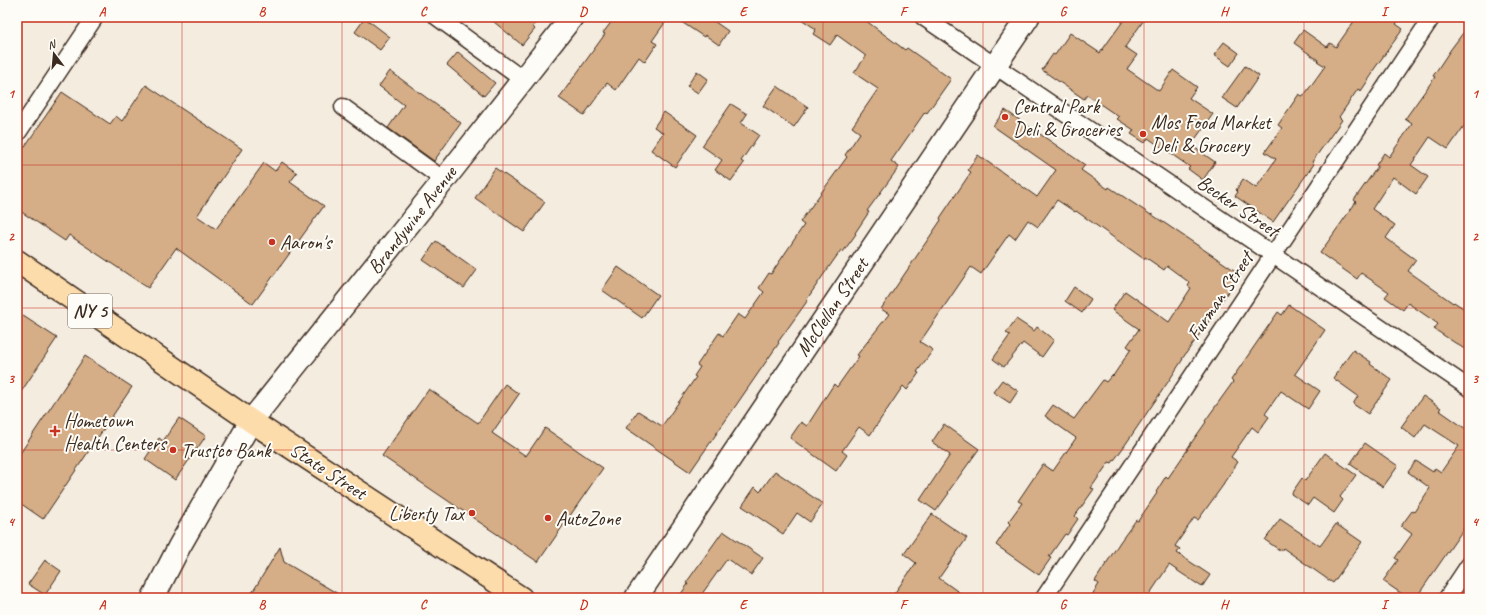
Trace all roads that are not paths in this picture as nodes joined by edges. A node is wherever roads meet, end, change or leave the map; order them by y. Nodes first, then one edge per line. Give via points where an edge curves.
1 (95, 17) edge
2 (436, 17) edge
3 (572, 17) edge
4 (923, 17) edge
5 (1028, 17) edge
6 (1432, 17) edge
7 (995, 66) junction
8 (522, 79) junction
9 (343, 107) dead end
10 (17, 134) edge
11 (444, 180) junction
12 (1272, 255) junction
13 (17, 261) edge
14 (1469, 388) edge
15 (252, 421) junction
16 (1469, 565) edge
17 (153, 598) edge
18 (521, 598) edge
19 (636, 598) edge
20 (1044, 598) edge
21 (1447, 598) edge

1 - 10 street
2 - 8 street
3 - 8 main road, Brandywine Avenue
4 - 7 street, Becker Street
5 - 7 main road, McClellan Street
6 - 12 street, Furman Street
7 - 12 street, Becker Street
7 - 19 main road, McClellan Street
8 - 11 main road, Brandywine Avenue
9 - 11 street
11 - 15 main road, Brandywine Avenue
12 - 14 street, Becker Street
12 - 20 street, Furman Street
13 - 15 main road, State Street / NY 5
15 - 17 main road, Brandywine Avenue via 179,546
15 - 18 main road, State Street / NY 5
16 - 21 street

